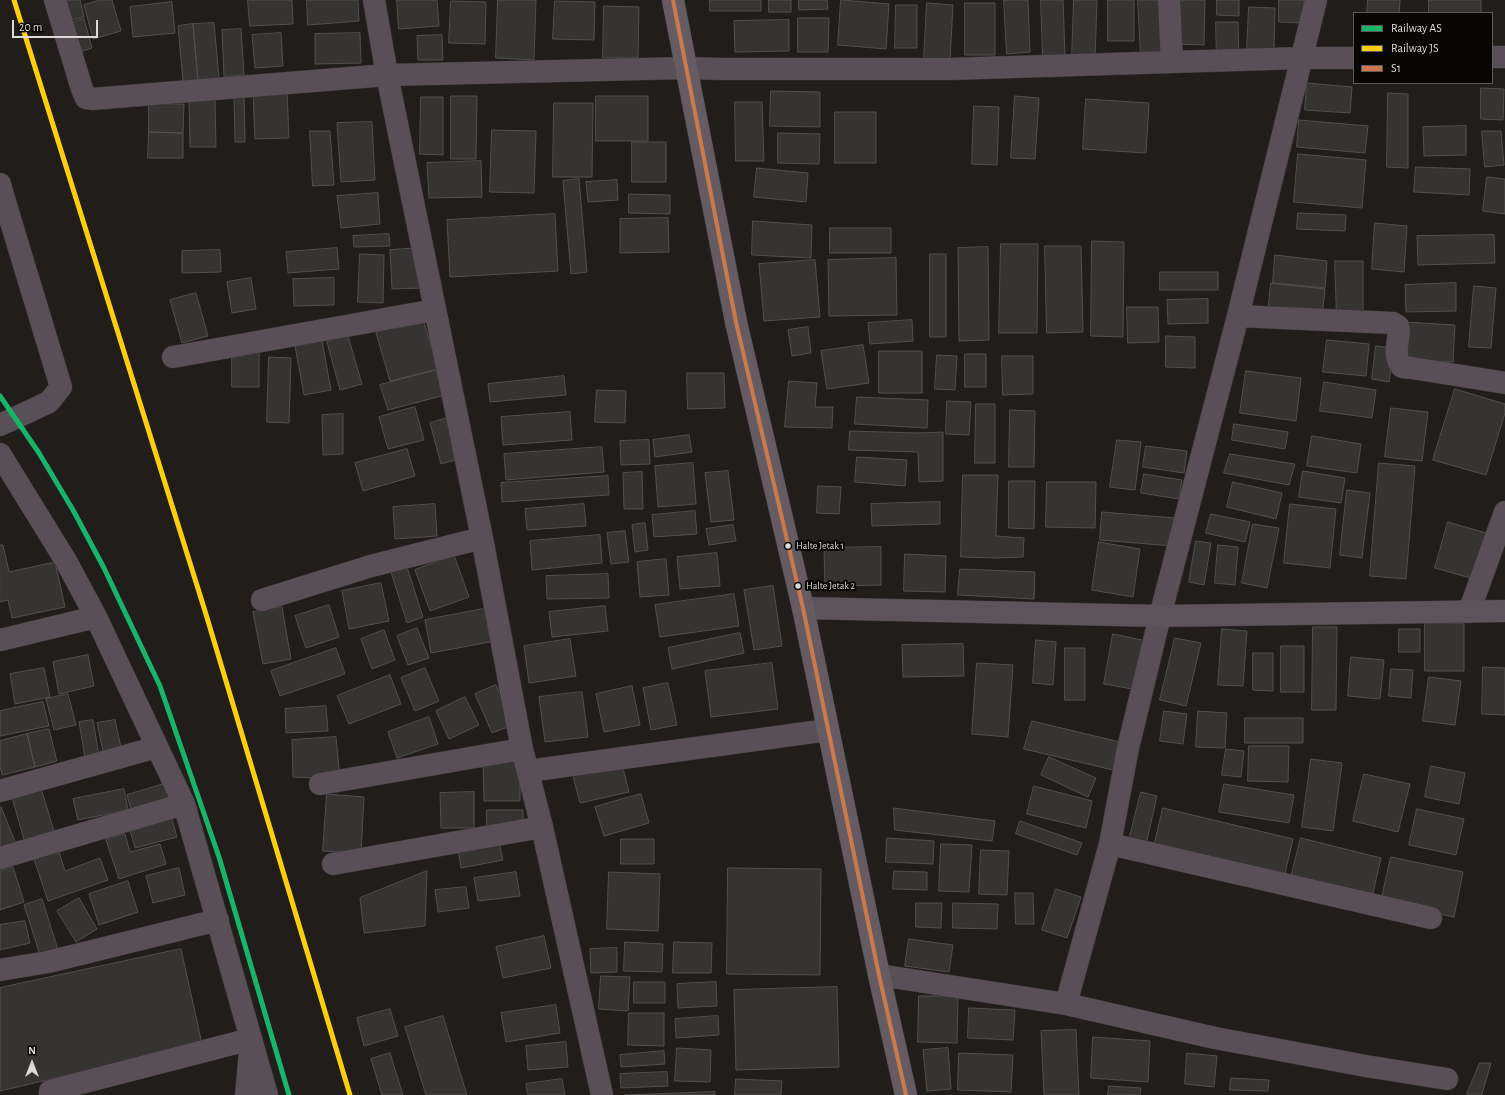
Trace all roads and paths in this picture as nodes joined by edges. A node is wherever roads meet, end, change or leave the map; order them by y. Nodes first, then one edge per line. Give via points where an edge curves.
1 (55, 0) edge
2 (374, 0) edge
3 (673, 0) edge
4 (1169, 0) edge
5 (1316, 0) edge
6 (1493, 57) edge
7 (1505, 57) edge
8 (1301, 58) junction
9 (1353, 58) edge
10 (1172, 62) junction
11 (686, 68) junction
12 (387, 75) junction
13 (2, 196) edge
14 (435, 310) junction
15 (1238, 316) junction
16 (173, 357) dead end
17 (1505, 383) edge
18 (0, 425) edge
19 (0, 454) edge
20 (1505, 512) edge
21 (482, 538) junction
22 (262, 600) dead end
23 (803, 608) junction
24 (1505, 611) edge
25 (1469, 612) junction
26 (1160, 616) junction
27 (96, 617) junction
28 (0, 640) edge
29 (828, 730) junction
30 (157, 747) junction
31 (522, 749) junction
32 (528, 771) junction
33 (320, 784) dead end
34 (0, 791) edge
35 (184, 804) junction
36 (542, 826) junction
37 (1110, 844) junction
38 (0, 858) edge
39 (333, 864) dead end
40 (1432, 918) dead end
41 (218, 920) junction
42 (0, 970) edge
43 (879, 975) junction
44 (1066, 1004) junction
45 (251, 1039) junction
46 (1447, 1079) dead end
47 (50, 1093) edge
48 (246, 1095) edge
49 (267, 1095) edge
50 (602, 1095) edge
51 (906, 1095) edge

1 - 12 street via 86,98
2 - 12 street
3 - 11 main road
4 - 10 street
5 - 8 street
6 - 7 street
8 - 9 street
8 - 10 street
8 - 15 street
10 - 11 street via 949,69
11 - 12 street
11 - 23 main road via 736,322
12 - 14 street
13 - 18 street via 61,387 49,402
14 - 16 street
14 - 21 street
15 - 17 street via 1393,323 1398,326 1396,358 1402,367
15 - 26 street
19 - 27 street via 66,561
20 - 25 street
21 - 22 street via 370,566
21 - 31 street
23 - 26 main road
23 - 29 main road
24 - 25 main road
25 - 26 main road
26 - 37 street via 1128,748
27 - 28 street
27 - 30 street
29 - 32 street
29 - 43 main road
30 - 34 street
30 - 35 street
31 - 32 street
31 - 33 street
32 - 36 street
35 - 38 street
35 - 41 street
36 - 39 street
36 - 50 street
37 - 40 street
37 - 44 street
41 - 42 street via 48,962
41 - 45 street
43 - 44 street
43 - 51 main road
44 - 46 street via 1215,1038
45 - 47 street
45 - 48 street
45 - 49 street

